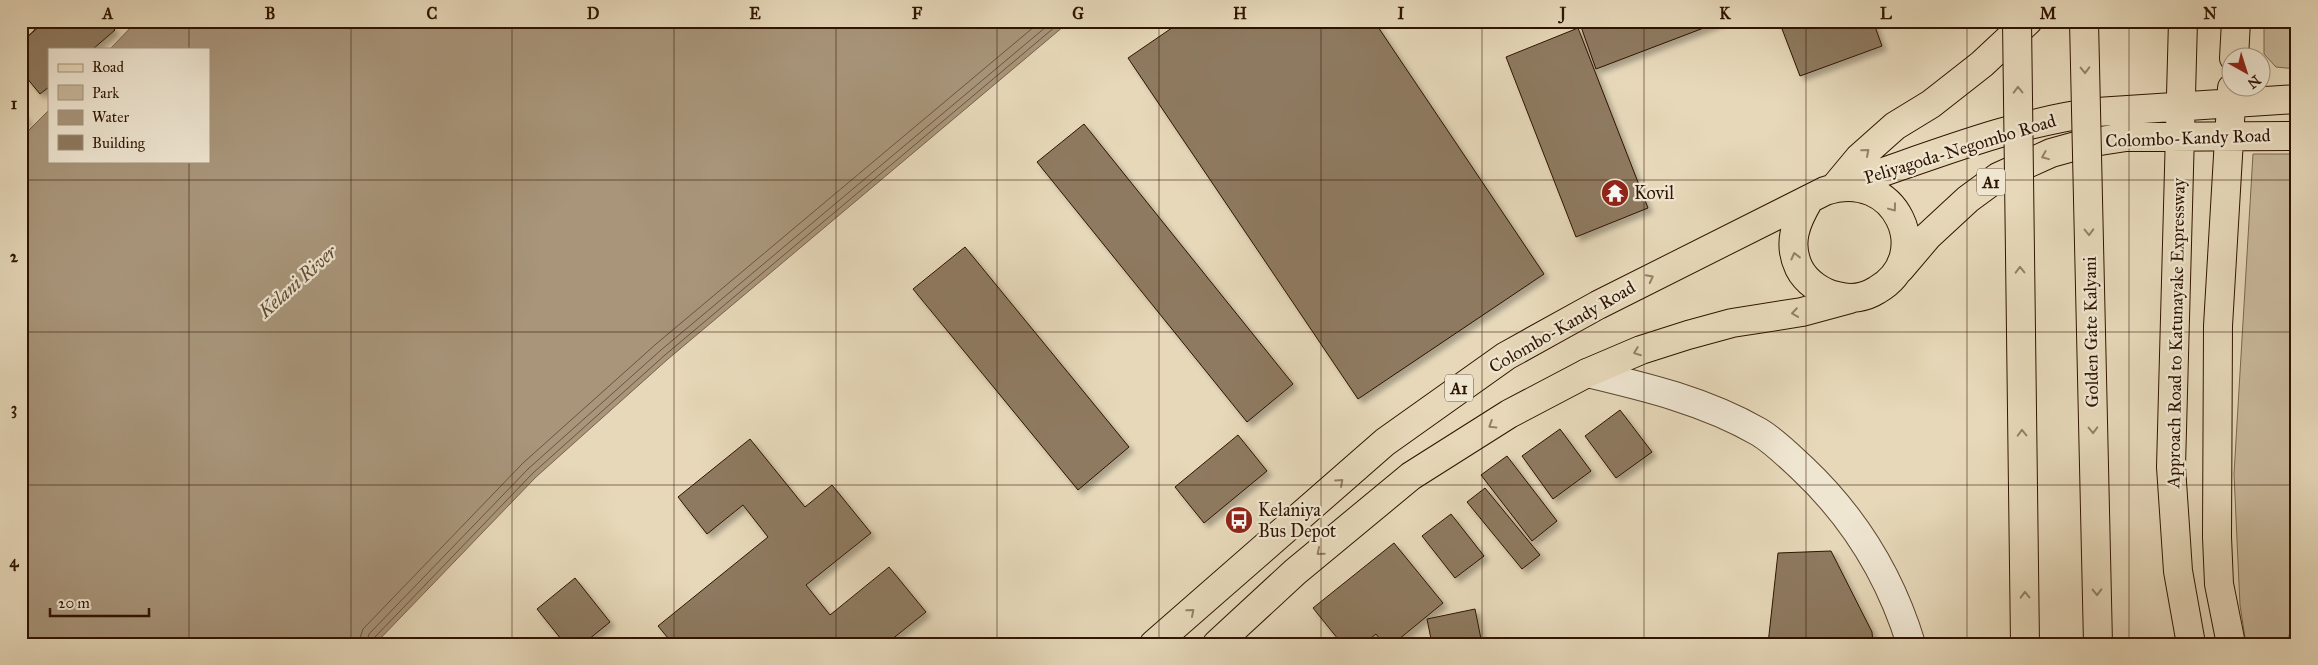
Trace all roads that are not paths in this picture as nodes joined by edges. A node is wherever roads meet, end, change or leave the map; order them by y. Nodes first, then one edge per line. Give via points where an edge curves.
1 (2017, 21) edge
2 (2028, 21) edge
3 (2084, 21) edge
4 (2183, 21) edge
5 (2236, 21) edge
6 (2235, 48) edge
7 (2231, 98) edge
8 (2297, 99) edge
9 (2297, 136) edge
10 (1834, 188) junction
11 (1809, 200) junction
12 (1889, 281) junction
13 (1859, 297) junction
14 (1586, 373) junction
15 (1154, 644) edge
16 (1217, 644) edge
17 (1911, 644) edge
18 (2025, 644) edge
19 (2098, 644) edge
20 (2191, 644) edge
21 (2231, 644) edge

18 -> 1 highway, bridge
10 -> 2 highway via 1859,158 1895,126 1931,104 1975,70
3 -> 19 highway, Golden Gate Kalyani, bridge
4 - 20 highway, Approach Road to Katunayake Expressway via 2171,467 2178,571
5 - 6 highway
7 - 21 highway via 2218,326 2217,518 2219,584
8 - 10 highway, Peliyagoda-Negombo Road via 2069,115 2032,123
9 -> 12 highway, Colombo-Kandy Road / A1 via 2126,137 2051,153 1998,177 1968,199 1928,236
10 - 11 highway
10 -> 12 highway via 1867,188 1886,200 1900,218 1904,228 1904,251
13 -> 11 highway via 1839,297 1822,291 1801,271 1794,253 1794,235 1799,216
15 -> 11 highway, Colombo-Kandy Road / A1 via 1385,442 1506,356 1710,246
12 - 13 highway
13 -> 14 highway via 1688,335
14 -> 16 highway via 1509,414 1411,476 1295,572
14 - 17 street via 1660,390 1714,410 1760,432 1790,456 1826,491 1880,566

